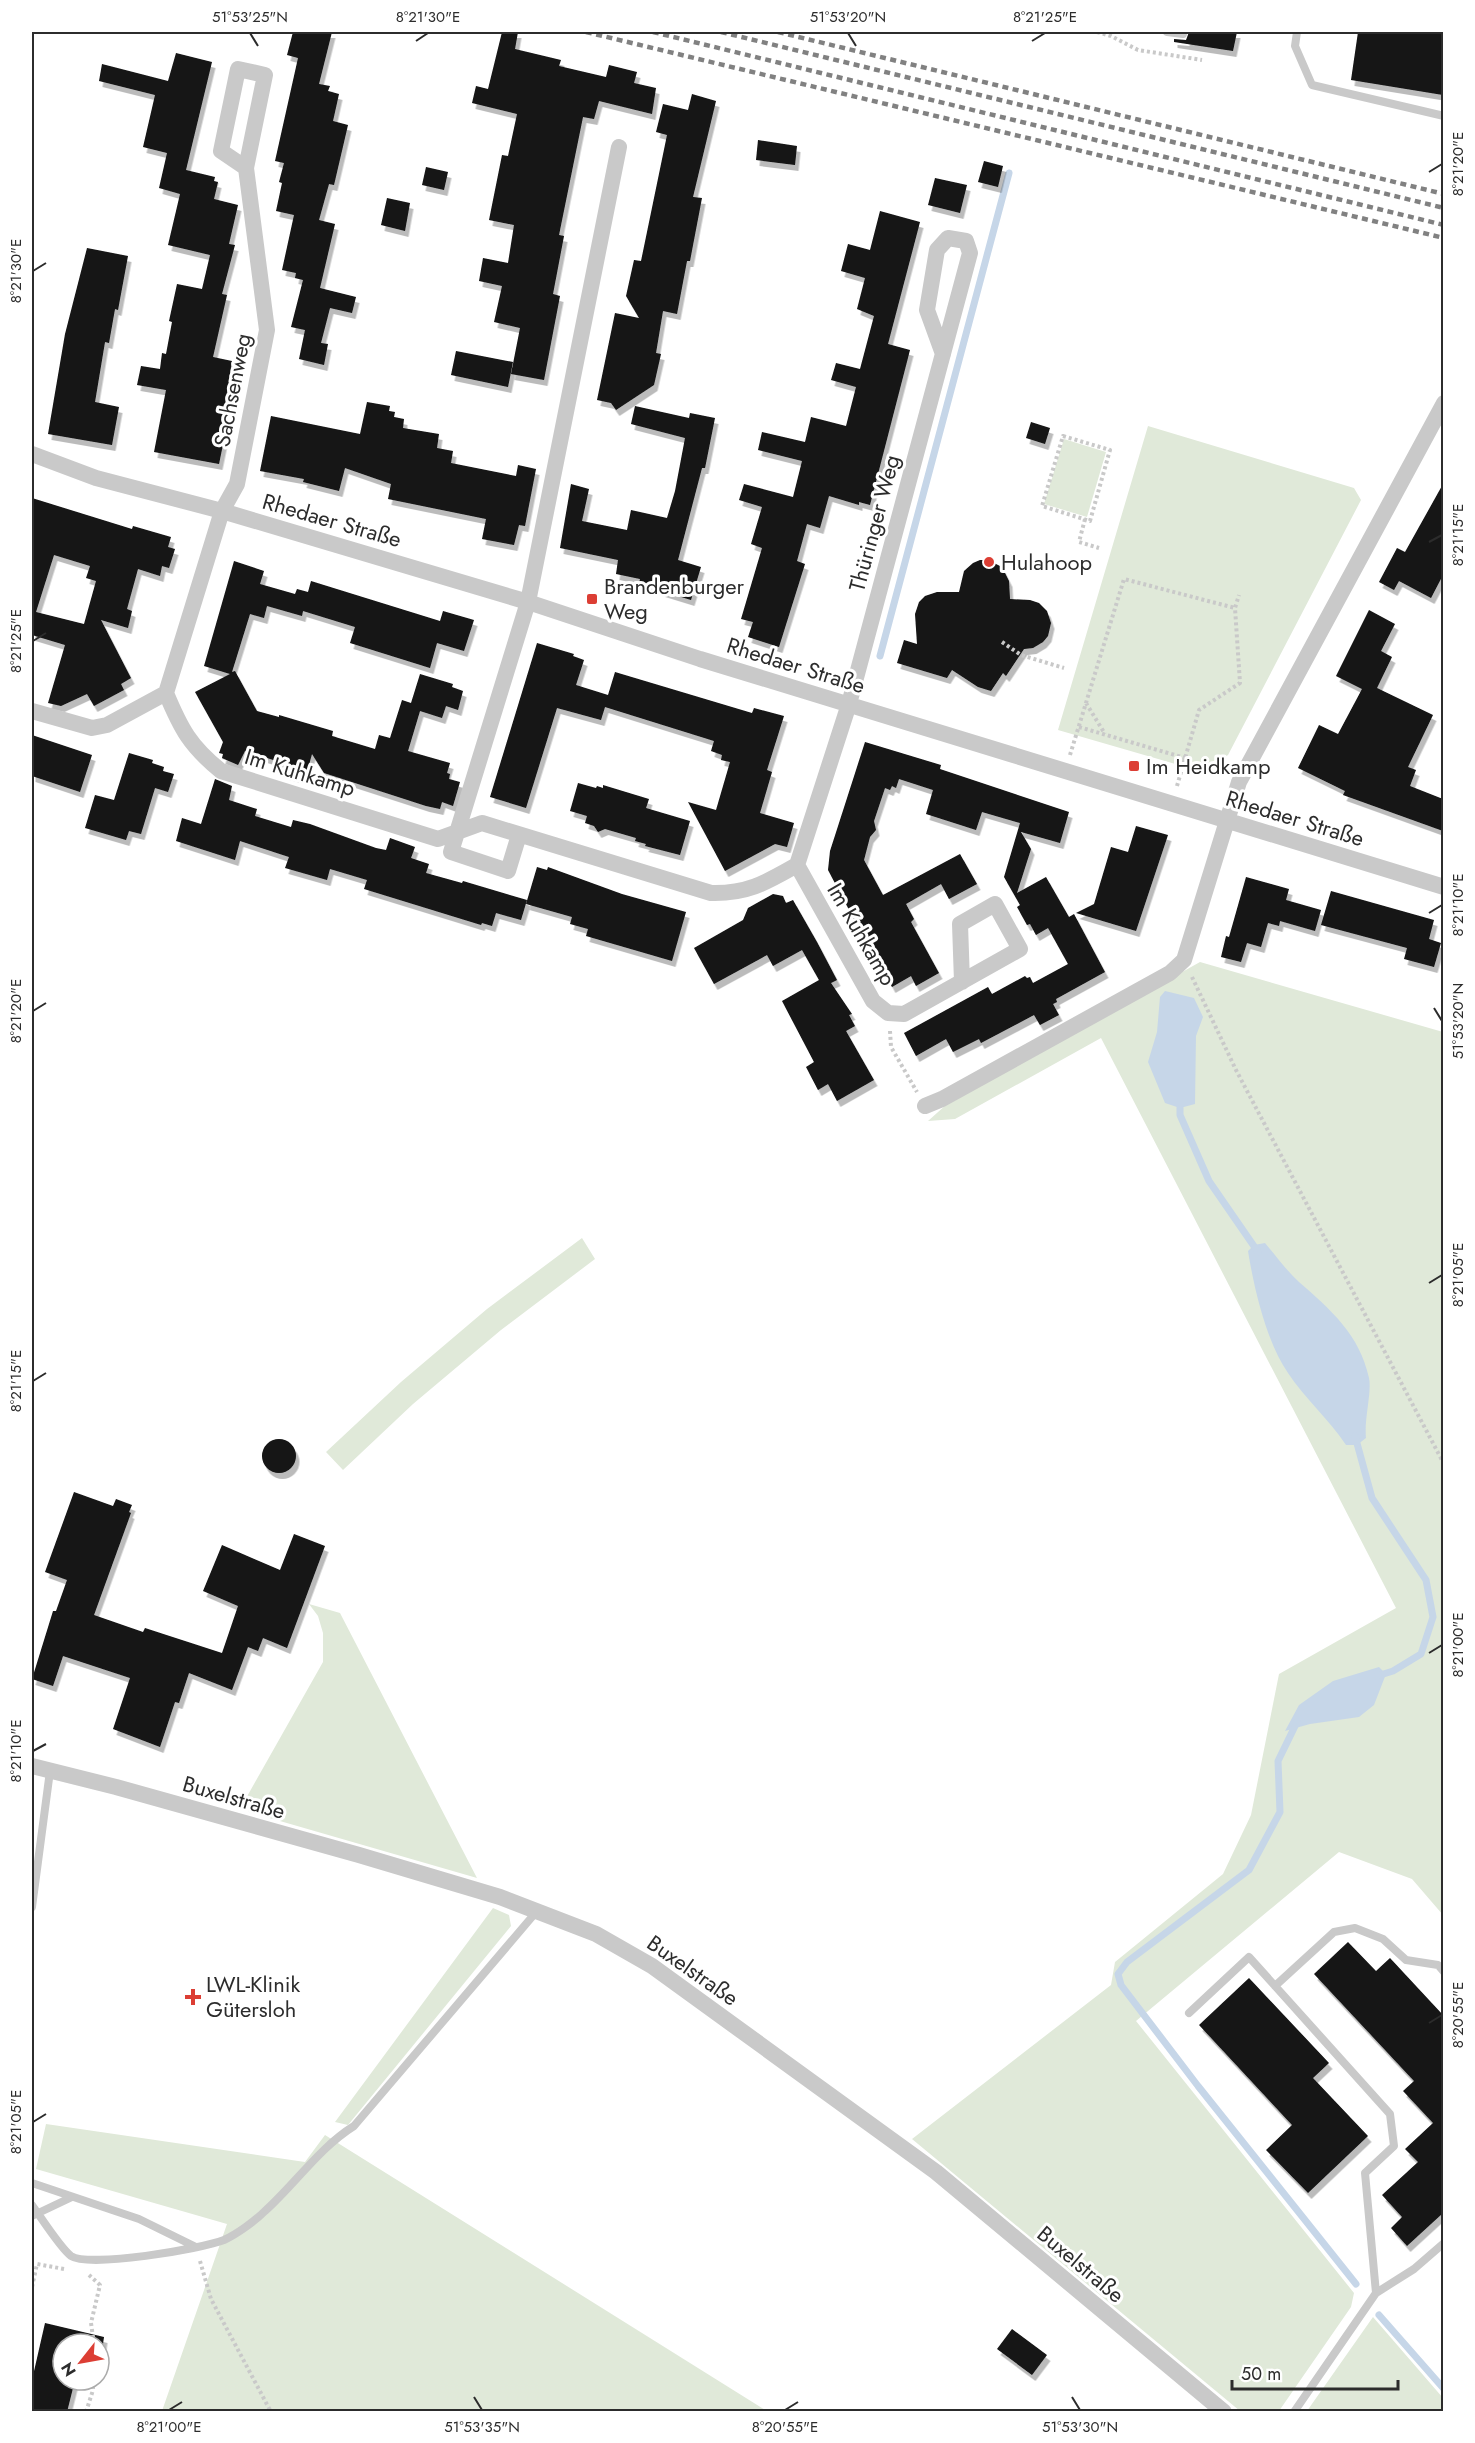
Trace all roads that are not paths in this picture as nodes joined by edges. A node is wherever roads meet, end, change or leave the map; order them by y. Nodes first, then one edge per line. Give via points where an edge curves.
1 (1167, 32) edge
2 (1297, 32) edge
3 (1183, 34) dead end
4 (1443, 116) edge
5 (619, 147) dead end
6 (246, 168) junction
7 (943, 354) junction
8 (1443, 403) edge
9 (32, 454) edge
10 (222, 511) junction
11 (528, 602) junction
12 (166, 693) junction
13 (849, 704) junction
14 (32, 711) edge
15 (1227, 821) junction
16 (458, 831) junction
17 (519, 835) junction
18 (797, 865) junction
19 (1443, 887) edge
20 (962, 982) junction
21 (925, 1106) road end
22 (32, 1766) edge
23 (50, 1770) junction
24 (32, 1907) edge
25 (537, 1911) junction
26 (1443, 1972) edge
27 (1275, 1986) junction
28 (1189, 2013) dead end
29 (32, 2183) edge
30 (72, 2197) junction
31 (32, 2205) edge
32 (35, 2215) edge
33 (1443, 2243) edge
34 (197, 2248) junction
35 (1376, 2293) junction
36 (1224, 2412) edge
37 (1294, 2412) edge

1 - 3 lane
2 - 4 lane via 1295,46 1312,85
5 - 11 street
6 - 6 street, Sachsenweg via 221,151 238,69 265,75
6 - 10 street, Sachsenweg via 267,330 237,484
7 - 7 street, Thüringer Weg via 970,253 966,241 948,238 937,250 927,309
7 - 13 street, Thüringer Weg
8 - 15 street via 1239,782
9 - 10 street, Rhedaer Straße via 96,478
10 - 11 street, Rhedaer Straße
10 - 12 street
11 - 13 street, Rhedaer Straße
11 - 16 street
12 - 14 street via 107,725 92,728
12 - 16 street, Im Kuhkamp via 180,727 199,753 221,771 438,839
13 - 15 street, Rhedaer Straße
13 - 18 street
15 - 19 street, Rhedaer Straße
15 - 21 street via 1184,960 1170,973
16 - 17 street, Im Kuhkamp via 482,823
16 - 17 street via 451,852 508,871
17 - 18 street, Im Kuhkamp via 711,893 733,894 759,886
18 - 20 street, Im Kuhkamp via 873,1001 888,1013 904,1014
20 - 20 street, Im Kuhkamp via 1020,949 995,904 960,924
22 - 23 street, Buxelstraße
23 - 24 lane
23 - 25 street, Buxelstraße via 359,1855
25 - 34 lane via 354,2126 337,2137 264,2212 226,2239
25 - 36 street, Buxelstraße via 596,1934 652,1966 936,2172
26 - 27 lane via 1438,1965 1406,1960 1383,1940 1355,1928 1334,1932
27 - 28 lane via 1249,1957
27 - 35 lane via 1390,2114 1394,2146 1365,2173
29 - 30 lane
30 - 32 lane
30 - 34 lane via 139,2219
31 - 32 lane
32 - 34 lane via 70,2255 81,2259
33 - 35 lane via 1414,2269
35 - 37 lane

